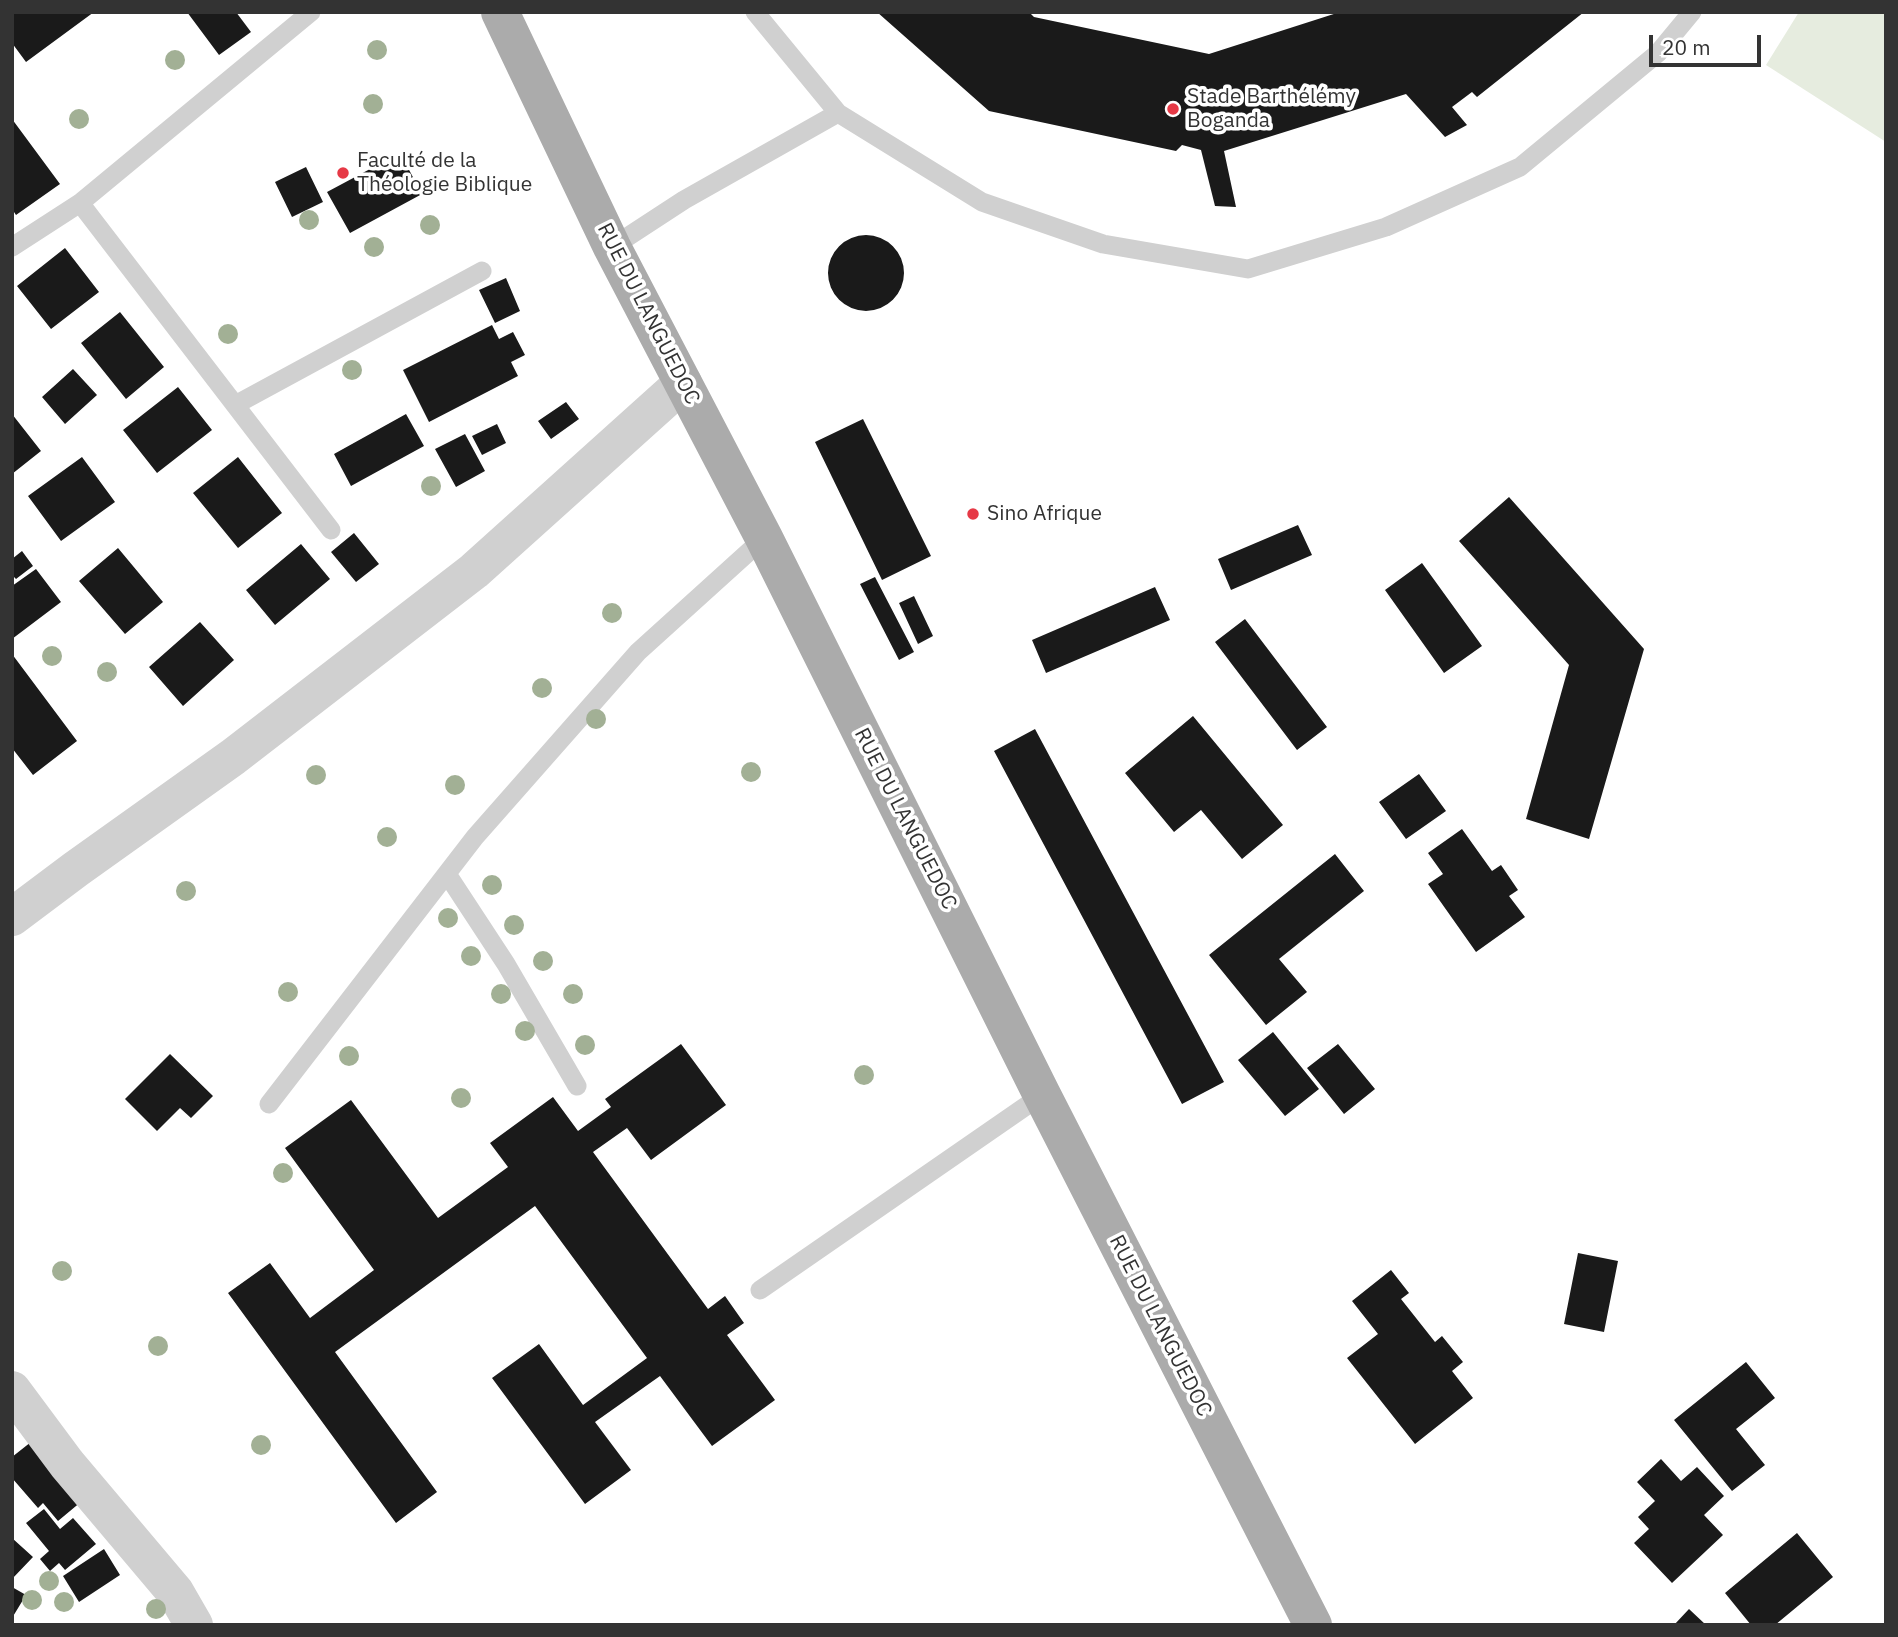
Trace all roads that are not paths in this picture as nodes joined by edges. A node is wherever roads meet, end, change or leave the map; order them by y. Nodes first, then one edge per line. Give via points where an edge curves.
1 (311, 12) edge
2 (500, 12) edge
3 (755, 12) edge
4 (1692, 12) edge
5 (838, 113) junction
6 (80, 203) junction
7 (12, 247) edge
8 (612, 247) junction
9 (482, 271) dead end
10 (683, 383) junction
11 (234, 405) junction
12 (331, 530) dead end
13 (764, 538) junction
14 (447, 874) junction
15 (12, 917) edge
16 (577, 1086) dead end
17 (1042, 1095) junction
18 (269, 1104) dead end
19 (760, 1290) dead end
20 (12, 1390) edge
21 (194, 1625) edge
22 (1313, 1625) edge

1 - 6 lane
2 - 8 main road, RUE DU LANGUEDOC
3 - 5 lane
4 - 5 lane via 1658,53 1520,167 1386,227 1248,269 1103,244 982,201
5 - 8 lane via 684,200
6 - 7 lane
6 - 11 lane
8 - 10 main road, RUE DU LANGUEDOC
9 - 11 lane
10 - 13 main road, RUE DU LANGUEDOC
10 - 15 street via 474,571 233,757
11 - 12 lane
13 - 14 lane via 638,652
13 - 17 main road, RUE DU LANGUEDOC
14 - 16 lane
14 - 18 lane
17 - 19 lane
17 - 22 main road, RUE DU LANGUEDOC
20 - 21 street via 67,1464 175,1592

